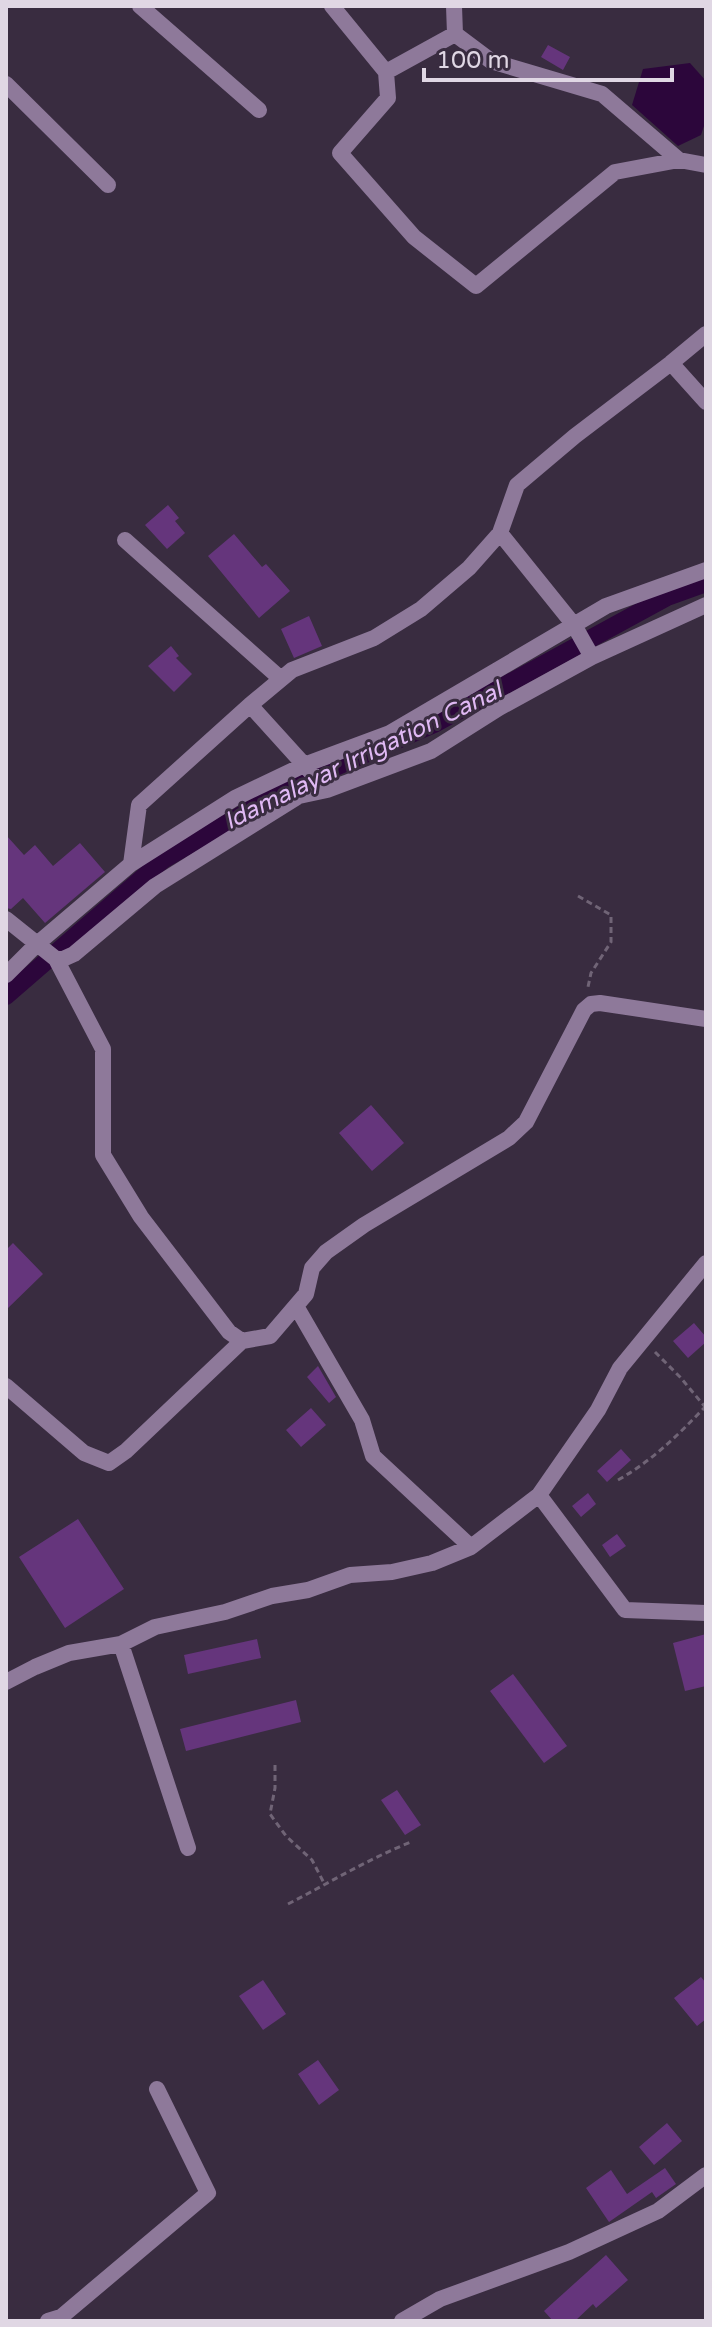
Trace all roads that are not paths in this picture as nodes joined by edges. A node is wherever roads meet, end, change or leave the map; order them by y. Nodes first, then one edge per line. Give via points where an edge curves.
1 (140, 6) edge
2 (332, 6) edge
3 (454, 6) edge
4 (455, 34) junction
5 (386, 72) junction
6 (6, 84) edge
7 (259, 110) dead end
8 (679, 160) junction
9 (706, 165) edge
10 (108, 185) dead end
11 (706, 334) edge
12 (671, 363) junction
13 (706, 402) edge
14 (500, 533) junction
15 (125, 540) dead end
16 (706, 570) edge
17 (706, 605) edge
18 (574, 625) junction
19 (592, 657) junction
20 (281, 679) junction
21 (250, 705) junction
22 (304, 765) junction
23 (327, 790) junction
24 (131, 864) junction
25 (6, 919) edge
26 (37, 944) junction
27 (56, 959) junction
28 (6, 975) edge
29 (706, 1019) edge
30 (706, 1263) edge
31 (296, 1306) junction
32 (242, 1341) junction
33 (6, 1386) edge
34 (539, 1495) junction
35 (471, 1547) junction
36 (706, 1613) edge
37 (121, 1644) junction
38 (6, 1682) edge
39 (188, 1848) dead end
40 (157, 2089) dead end
41 (706, 2175) edge
42 (48, 2321) edge
43 (402, 2321) edge

1 - 7 street
2 - 5 street
3 - 4 street
4 - 5 street
4 - 8 street via 491,61 602,94
5 - 8 street via 388,98 340,153 414,237 476,286 615,172
6 - 10 street
8 - 9 street
11 - 12 street
12 - 13 street
12 - 14 street via 517,485
14 - 18 street
14 - 20 street via 421,609 374,638
15 - 20 street
16 - 18 street via 606,606
17 - 19 street
18 - 19 street
18 - 22 street via 390,733
19 - 23 street via 431,751
20 - 21 street
21 - 22 street
21 - 24 street via 139,805
22 - 23 street
22 - 24 street via 235,798
23 - 27 street via 299,796 247,827 155,886 74,954
24 - 26 street
25 - 26 street
26 - 27 street
26 - 28 street
27 - 32 street via 103,1049 103,1155 141,1217 229,1332
29 - 31 street via 591,1004 526,1122 509,1138 326,1252 312,1268 306,1294
30 - 34 street via 620,1368 598,1410
31 - 32 street via 270,1336
31 - 35 street via 362,1420 373,1456
32 - 33 street via 109,1463 84,1453
34 - 35 street
34 - 36 street via 625,1610
35 - 37 street via 432,1563 350,1575 155,1627
37 - 38 street via 69,1653
37 - 39 street
40 - 42 street via 208,2193 61,2317
41 - 43 street via 658,2211 569,2252 440,2299

